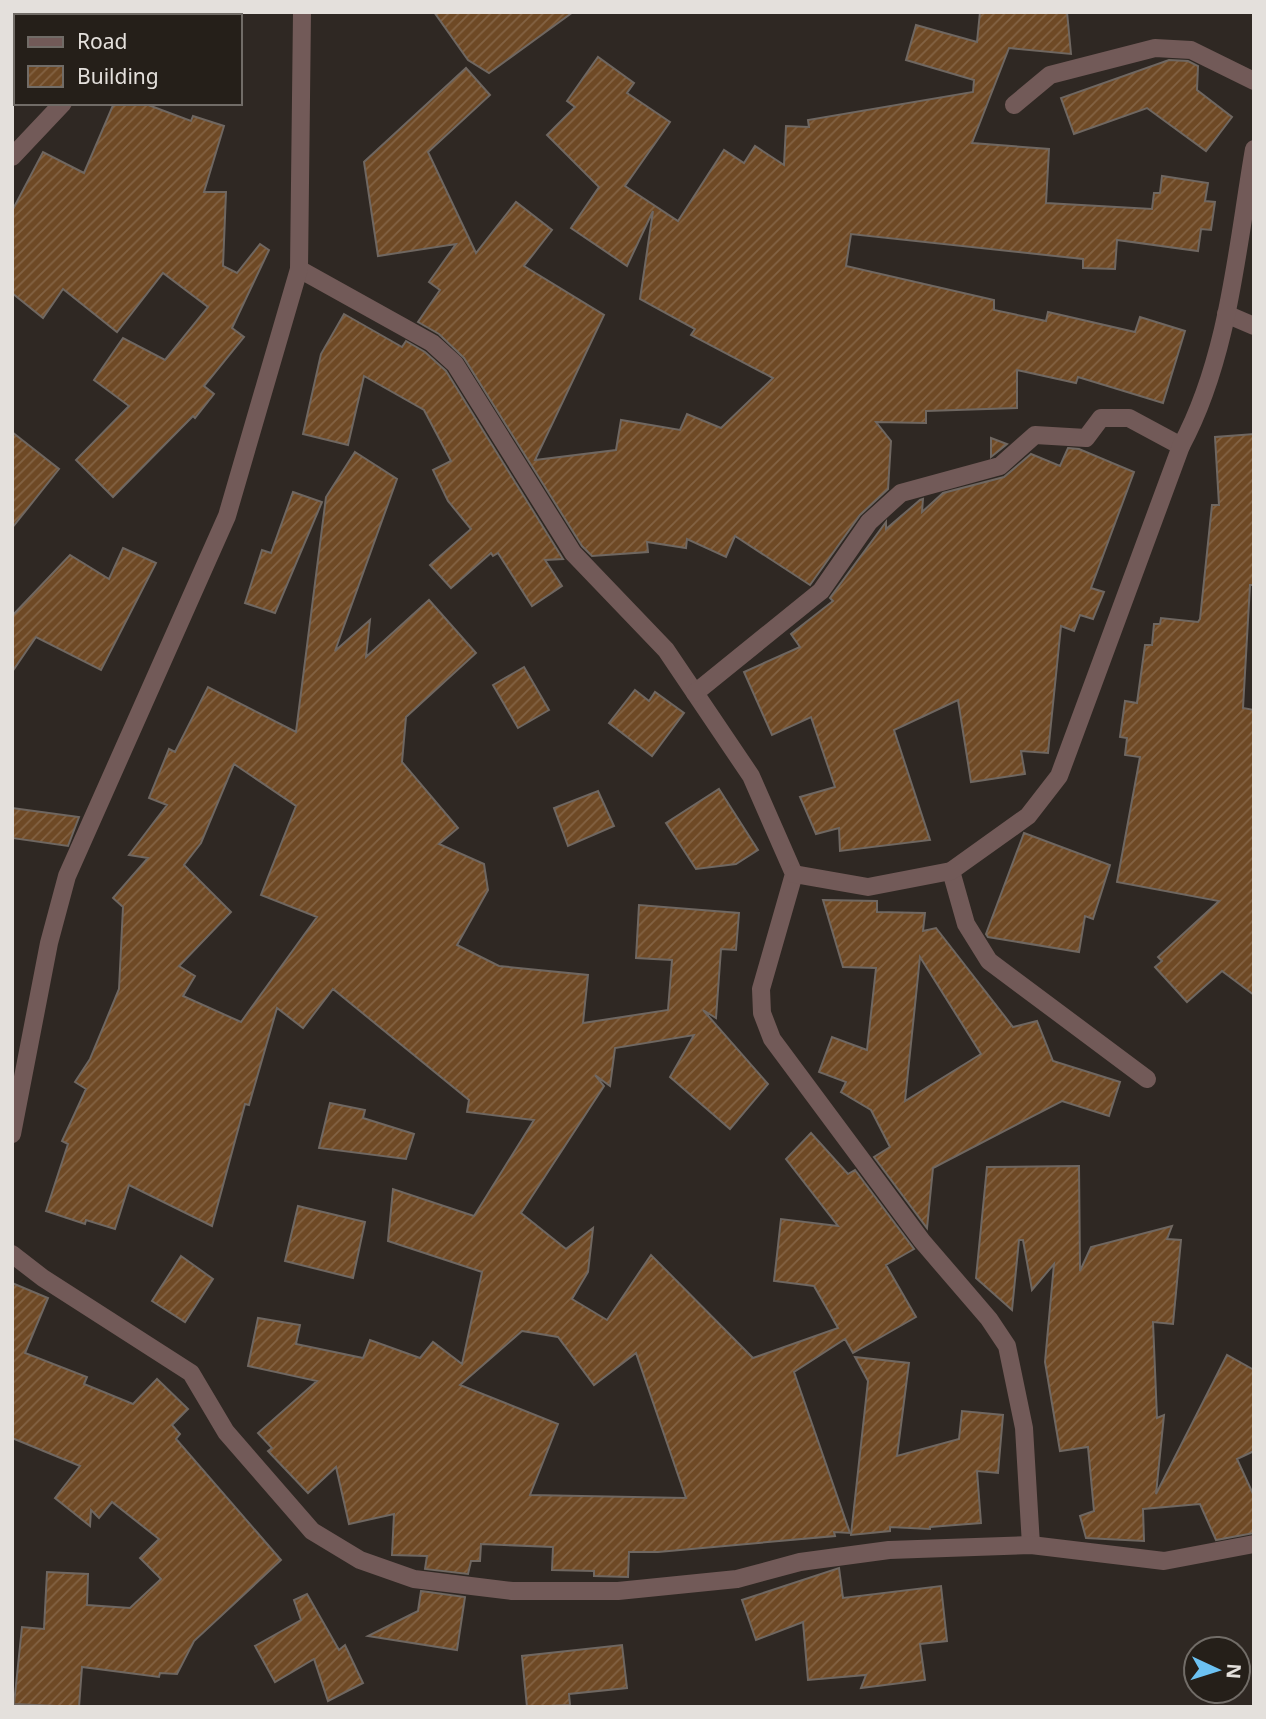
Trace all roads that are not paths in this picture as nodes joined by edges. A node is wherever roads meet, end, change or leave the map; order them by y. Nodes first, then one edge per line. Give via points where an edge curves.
1 (302, 12) edge
2 (309, 12) edge
3 (303, 40) junction
4 (1254, 80) edge
5 (61, 105) edge
6 (1014, 106) dead end
7 (1254, 149) edge
8 (12, 157) edge
9 (299, 269) junction
10 (1226, 314) junction
11 (1254, 326) edge
12 (1181, 446) junction
13 (695, 693) junction
14 (951, 871) junction
15 (794, 874) junction
16 (1147, 1079) dead end
17 (12, 1134) edge
18 (12, 1254) edge
19 (1254, 1544) edge
20 (1031, 1545) junction

1 - 3 street
2 - 3 street
3 - 9 street
4 - 6 street via 1191,50 1155,48 1050,75
5 - 8 street
7 - 10 street
9 - 13 street via 432,343 455,364 573,553 666,650
9 - 17 street via 227,516 67,876 49,943
10 - 11 street
10 - 12 street via 1197,416
12 - 13 street via 1129,418 1101,418 1086,438 1035,435 1000,466 901,493 869,522 821,591
12 - 14 street via 1059,776 1028,816
13 - 15 street via 751,776
14 - 15 street via 868,887
14 - 16 street via 966,924 989,961
15 - 20 street via 761,989 762,1013 772,1039 922,1241 1007,1346 1024,1429
18 - 20 street via 191,1373 226,1432 312,1531 360,1560 415,1579 512,1591 618,1591 737,1579 847,1554
19 - 20 street via 1164,1560

